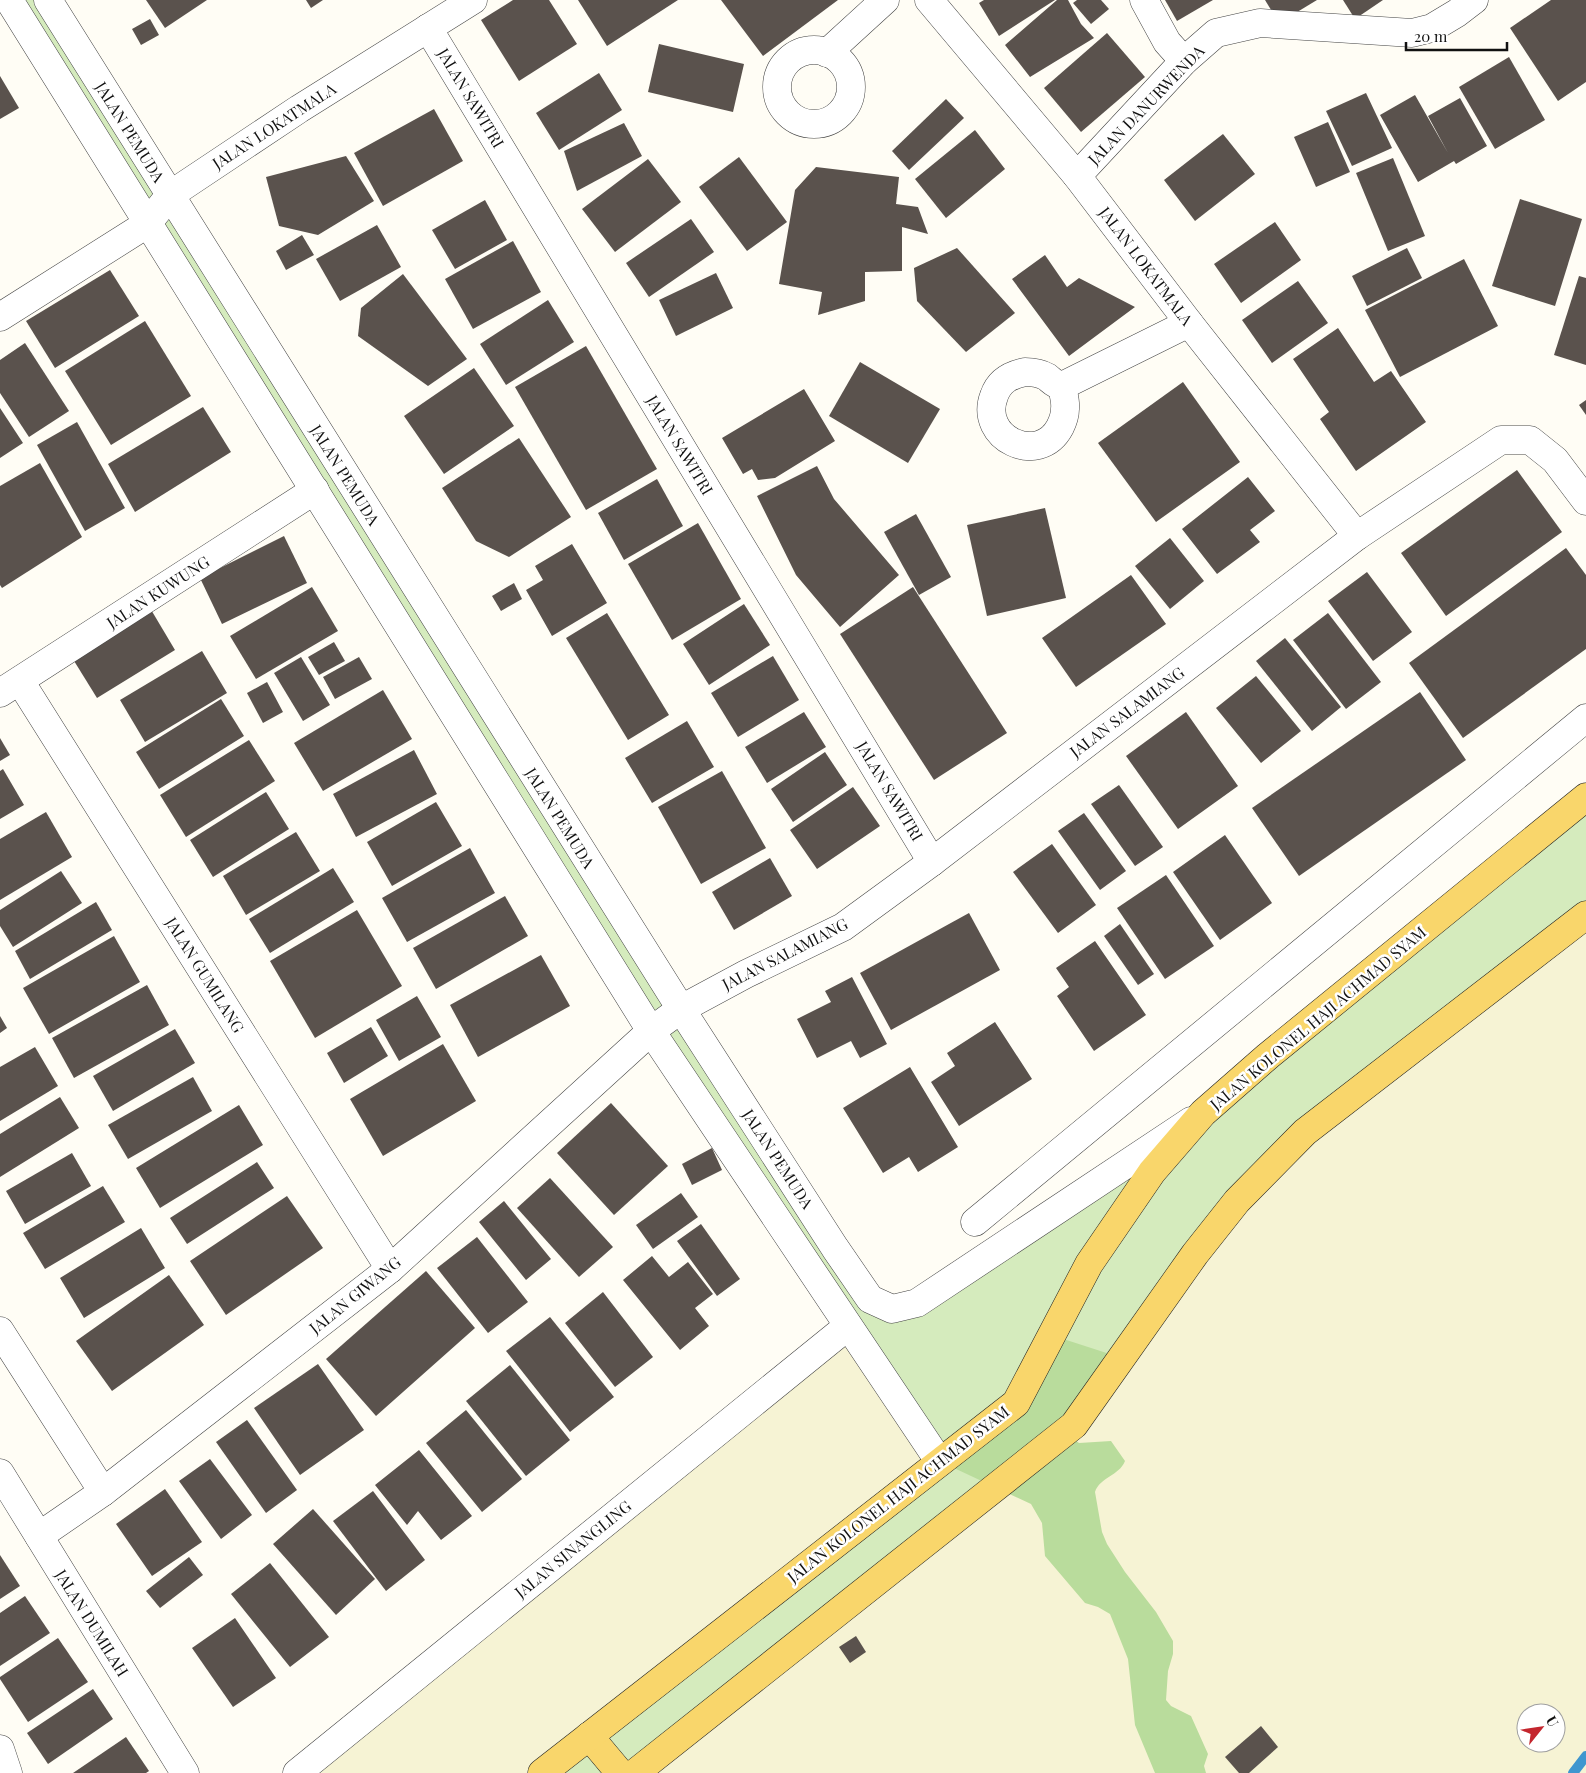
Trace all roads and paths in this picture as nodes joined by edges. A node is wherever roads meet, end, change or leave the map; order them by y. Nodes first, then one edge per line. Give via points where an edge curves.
1 (9, 0) edge
2 (48, 0) edge
3 (473, 0) edge
4 (886, 0) edge
5 (929, 0) edge
6 (1144, 0) edge
7 (1474, 0) edge
8 (428, 28) junction
9 (827, 52) dead end
10 (1184, 61) junction
11 (1077, 176) junction
12 (170, 195) junction
13 (147, 224) junction
14 (0, 316) edge
15 (1189, 323) junction
16 (1062, 386) dead end
17 (315, 490) junction
18 (1586, 501) edge
19 (1358, 536) junction
20 (10, 687) edge
21 (1586, 718) edge
22 (1586, 797) edge
23 (932, 862) junction
24 (1586, 915) edge
25 (681, 1009) junction
26 (651, 1031) junction
27 (1203, 1113) junction
28 (975, 1222) dead end
29 (390, 1269) junction
30 (848, 1326) junction
31 (0, 1331) edge
32 (939, 1461) junction
33 (0, 1473) edge
34 (103, 1492) junction
35 (38, 1536) junction
36 (589, 1736) junction
37 (0, 1749) edge
38 (8, 1773) edge
39 (185, 1773) edge
40 (297, 1773) edge
41 (542, 1773) edge
42 (620, 1773) edge
43 (635, 1773) edge

1 - 13 street, JALAN PEMUDA
2 - 12 street, JALAN PEMUDA
3 - 8 street, JALAN LOKATMALA
4 - 9 street
5 - 11 street, JALAN LOKATMALA
6 - 10 street via 1167,42
7 - 10 street, JALAN DANURWENDA via 1432,28 1412,33 1260,23 1242,26 1216,34
8 - 12 street, JALAN LOKATMALA
8 - 23 street, JALAN SAWITRI
10 - 11 street, JALAN DANURWENDA
11 - 15 street, JALAN LOKATMALA
12 - 13 street, JALAN LOKATMALA
12 - 25 street, JALAN PEMUDA
13 - 14 street, JALAN LOKATMALA
13 - 17 street, JALAN PEMUDA
15 - 16 street
15 - 19 street, JALAN LOKATMALA
17 - 20 street, JALAN KUWUNG
17 - 26 street, JALAN PEMUDA
18 - 19 street, JALAN SALAMIANG via 1555,460 1530,440 1501,440
19 - 23 street, JALAN SALAMIANG
20 - 29 street, JALAN GUMILANG
21 - 28 street
22 - 27 main road, JALAN KOLONEL HAJI ACHMAD SYAM via 1268,1056
23 - 25 street, JALAN SALAMIANG via 843,926
24 - 43 main road via 1298,1139 1237,1201 1213,1231 1074,1425
25 - 26 street, JALAN SALAMIANG
25 - 27 street, JALAN PEMUDA via 870,1299 892,1309 917,1303
26 - 29 street, JALAN GIWANG
26 - 30 street, JALAN PEMUDA
27 - 32 main road, JALAN KOLONEL HAJI ACHMAD SYAM via 1152,1172 1089,1264 1016,1403
29 - 34 street, JALAN GIWANG
30 - 32 street, JALAN PEMUDA
30 - 40 street, JALAN SINANGLING
31 - 34 street
32 - 36 main road, JALAN KOLONEL HAJI ACHMAD SYAM
33 - 35 street, JALAN DUMILAH
34 - 35 street, JALAN GIWANG
35 - 39 street, JALAN DUMILAH
36 - 41 main road, JALAN KOLONEL HAJI ACHMAD SYAM
36 - 42 main road
37 - 38 street

